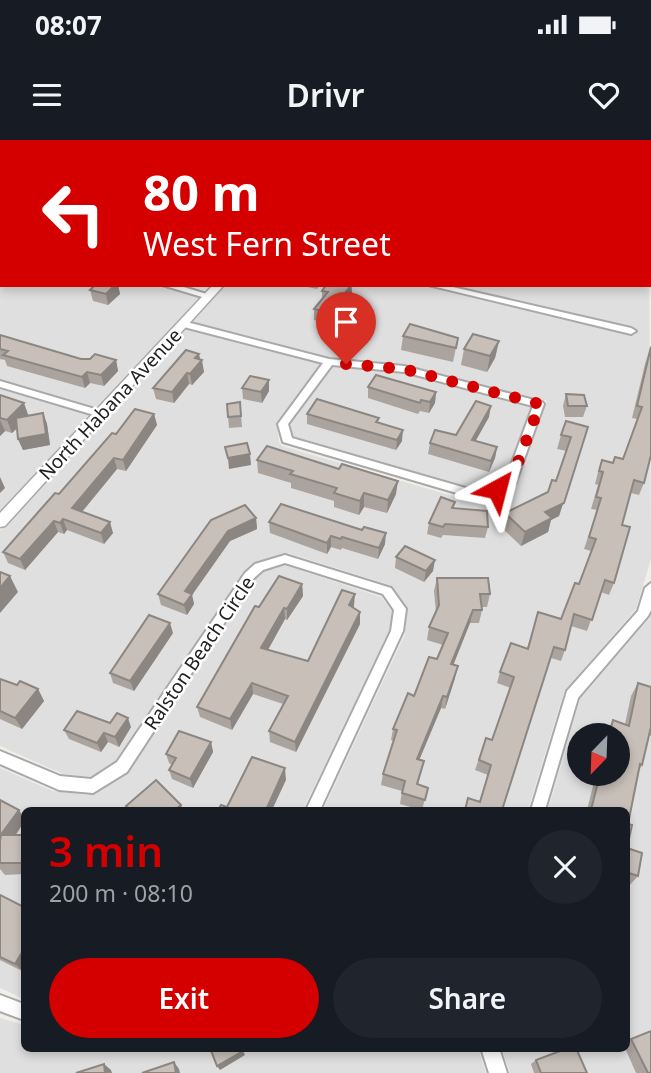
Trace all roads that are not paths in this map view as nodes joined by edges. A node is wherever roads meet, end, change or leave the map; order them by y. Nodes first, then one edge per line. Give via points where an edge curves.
1 (174, 287) edge
2 (217, 287) edge
3 (441, 287) edge
4 (209, 296) junction
5 (183, 324) junction
6 (631, 331) dead end
7 (329, 362) junction
8 (0, 384) edge
9 (101, 414) junction
10 (0, 522) edge
11 (651, 587) edge
12 (0, 757) edge
13 (314, 807) edge
14 (539, 807) edge
15 (0, 1003) edge
16 (21, 1011) edge
17 (491, 1052) edge
18 (498, 1073) edge

1 - 4 street
2 - 4 street, North Habana Avenue
3 - 6 street
4 - 5 street, North Habana Avenue
5 - 7 street
5 - 9 street, North Habana Avenue
7 - 7 street via 404,369 540,404 511,481 484,497 287,440 283,424
8 - 9 street
9 - 10 street, North Habana Avenue
11 - 14 street via 644,613 572,695
12 - 13 street, Ralston Beach Circle via 59,783 93,786 122,767 249,576 259,567 285,559 387,592 400,609 397,631
15 - 16 street
17 - 18 street

